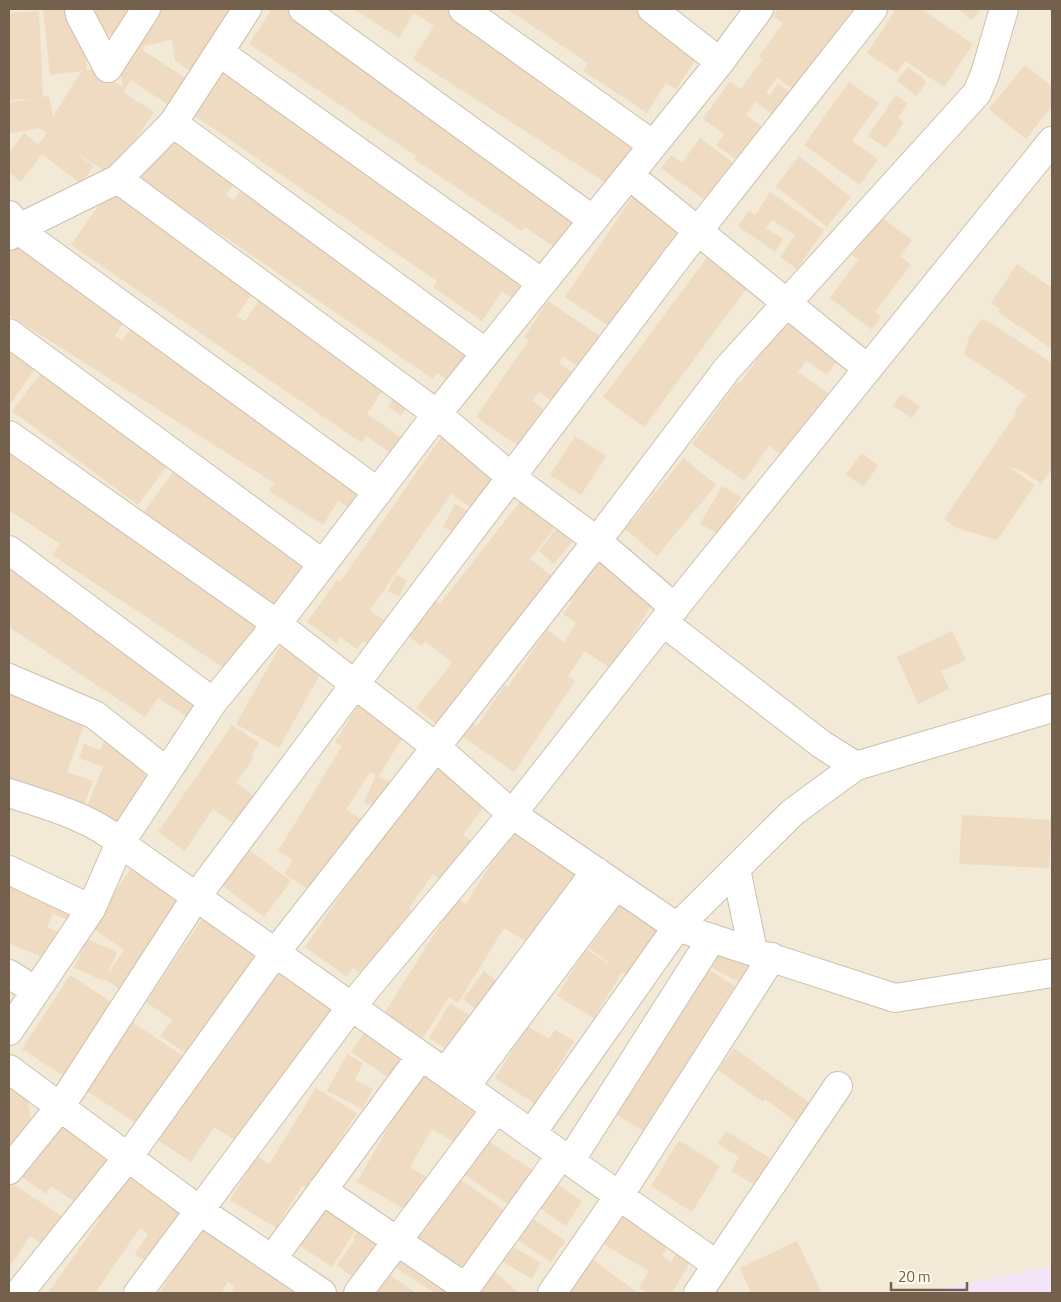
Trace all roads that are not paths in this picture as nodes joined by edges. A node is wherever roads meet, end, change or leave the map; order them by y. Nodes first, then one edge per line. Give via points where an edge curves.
1 (146, 9) edge
2 (247, 9) edge
3 (303, 9) edge
4 (463, 9) edge
5 (652, 9) edge
6 (758, 9) edge
7 (873, 9) edge
8 (1004, 9) edge
9 (81, 11) edge
10 (219, 52) junction
11 (720, 62) junction
12 (173, 123) junction
13 (1052, 140) edge
14 (653, 145) junction
15 (629, 175) junction
16 (118, 179) junction
17 (593, 220) junction
18 (12, 226) edge
19 (698, 231) junction
20 (542, 282) junction
21 (787, 303) junction
22 (9, 334) edge
23 (486, 352) junction
24 (868, 369) junction
25 (437, 414) junction
26 (9, 435) edge
27 (511, 477) junction
28 (378, 492) junction
29 (597, 541) junction
30 (9, 550) edge
31 (323, 564) junction
32 (669, 615) junction
33 (277, 624) junction
34 (9, 661) edge
35 (9, 678) edge
36 (355, 686) junction
37 (213, 702) junction
38 (67, 704) junction
39 (1052, 708) edge
40 (436, 747) junction
41 (856, 766) junction
42 (167, 772) junction
43 (9, 793) edge
44 (512, 814) junction
45 (120, 843) junction
46 (736, 869) junction
47 (9, 870) edge
48 (606, 878) junction
49 (196, 897) junction
50 (91, 910) junction
51 (677, 927) junction
52 (712, 938) junction
53 (275, 953) junction
54 (762, 954) junction
55 (1052, 973) edge
56 (9, 974) edge
57 (36, 991) junction
58 (352, 1007) junction
59 (9, 1031) edge
60 (421, 1056) junction
61 (9, 1069) edge
62 (455, 1080) junction
63 (838, 1086) dead end
64 (60, 1107) junction
65 (496, 1109) junction
66 (531, 1134) junction
67 (128, 1157) junction
68 (565, 1158) junction
69 (9, 1170) edge
70 (322, 1190) junction
71 (619, 1196) junction
72 (199, 1210) junction
73 (397, 1241) junction
74 (272, 1259) junction
75 (717, 1265) junction
76 (464, 1291) edge
77 (19, 1293) edge
78 (138, 1293) edge
79 (322, 1293) edge
80 (358, 1293) edge
81 (552, 1293) edge
82 (698, 1293) edge

1 - 9 street via 108,68
2 - 10 street
3 - 17 street
4 - 14 street
5 - 11 street
6 - 11 street
7 - 19 street
8 - 21 street via 977,93
10 - 12 street
10 - 20 street
11 - 14 street
12 - 16 street
12 - 23 street
13 - 24 street
14 - 15 street
15 - 17 street
15 - 19 street
16 - 18 street
16 - 25 street
17 - 20 street
18 - 28 street
19 - 21 street
19 - 27 street
20 - 23 street
21 - 24 street
21 - 29 street via 727,369
22 - 31 street
23 - 25 street
24 - 32 street
25 - 27 street
25 - 28 street
26 - 33 street
27 - 29 street
27 - 36 street
28 - 31 street
29 - 32 street
29 - 40 street
30 - 37 street
31 - 33 street
32 - 41 street via 821,744
32 - 44 street
33 - 36 street
33 - 37 street
34 - 38 street
35 - 38 street
36 - 40 street
36 - 49 street
37 - 42 street
38 - 42 street via 95,715
39 - 41 street
40 - 44 street
40 - 53 street
41 - 46 street via 793,812
42 - 45 street
43 - 45 street via 72,815 112,835
44 - 48 street
44 - 58 street
45 - 49 street
45 - 50 street
46 - 51 street
46 - 54 street
47 - 50 street
48 - 51 street
48 - 62 street
49 - 53 street
49 - 64 street
50 - 57 street
51 - 52 street
51 - 66 street
52 - 54 street
52 - 68 street
53 - 58 street
53 - 67 street
54 - 55 street via 895,998
54 - 71 street
56 - 57 street
57 - 59 street
58 - 60 street
58 - 72 street
60 - 62 street
60 - 70 street
61 - 64 street
62 - 65 street
63 - 75 street
64 - 67 street
64 - 69 street
65 - 66 street
65 - 73 street
66 - 68 street
67 - 72 street
67 - 77 street
68 - 71 street
68 - 76 street
70 - 73 street
70 - 74 street
71 - 75 street
71 - 81 street
72 - 74 street
72 - 78 street
73 - 76 street
73 - 80 street
74 - 79 street
75 - 82 street

